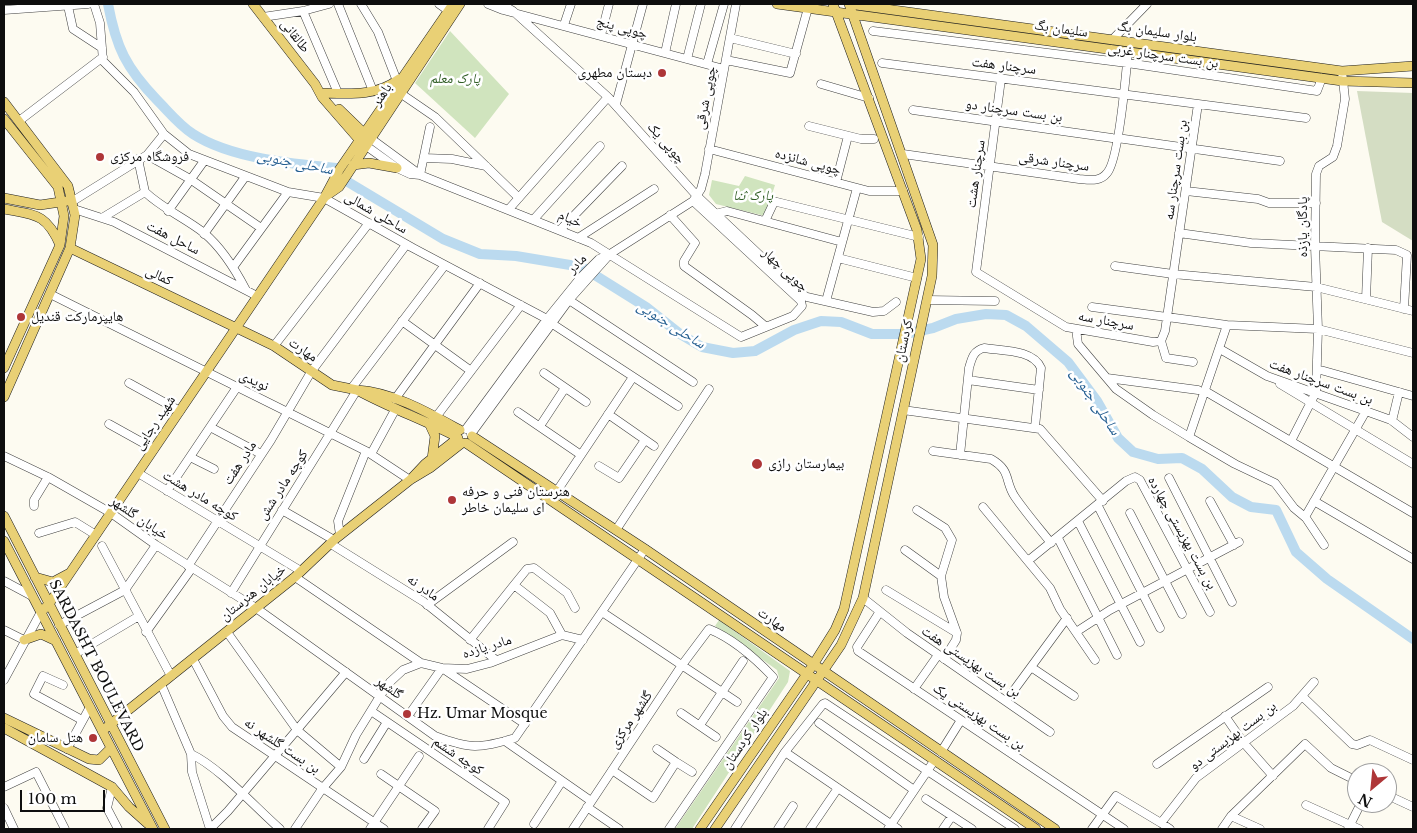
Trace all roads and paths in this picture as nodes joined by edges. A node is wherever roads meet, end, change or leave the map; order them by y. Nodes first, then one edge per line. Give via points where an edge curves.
1 (88, 4) edge
2 (94, 4) edge
3 (253, 4) edge
4 (329, 4) edge
5 (338, 4) edge
6 (361, 4) edge
7 (438, 4) edge
8 (460, 4) edge
9 (488, 4) edge
10 (501, 4) edge
11 (571, 4) edge
12 (609, 4) edge
13 (643, 4) edge
14 (676, 4) edge
15 (700, 4) edge
16 (724, 4) edge
17 (736, 4) edge
18 (777, 4) edge
19 (853, 4) edge
20 (1147, 4) edge
21 (68, 6) junction
22 (451, 7) edge
23 (808, 8) junction
24 (834, 8) edge
25 (300, 9) edge
26 (888, 9) junction
27 (4, 10) edge
28 (513, 12) junction
29 (854, 15) junction
30 (263, 17) junction
31 (886, 20) junction
32 (564, 25) junction
33 (873, 31) dead end
34 (601, 35) junction
35 (730, 38) junction
36 (1112, 40) junction
37 (632, 44) junction
38 (102, 48) junction
39 (1128, 52) junction
40 (665, 53) junction
41 (796, 54) junction
42 (103, 57) junction
43 (687, 59) junction
44 (726, 60) junction
45 (882, 63) dead end
46 (1127, 63) junction
47 (707, 64) junction
48 (1413, 66) edge
49 (724, 69) junction
50 (1253, 69) junction
51 (1342, 71) junction
52 (405, 74) junction
53 (1322, 78) junction
54 (1001, 79) junction
55 (397, 80) junction
56 (1342, 81) junction
57 (1249, 82) junction
58 (1413, 83) edge
59 (315, 84) junction
60 (820, 84) dead end
61 (373, 91) junction
62 (325, 92) junction
63 (338, 93) junction
64 (400, 93) junction
65 (1123, 94) junction
66 (608, 97) junction
67 (868, 98) junction
68 (4, 102) edge
69 (616, 104) junction
70 (1198, 104) junction
71 (913, 110) dead end
72 (1306, 118) dead end
73 (4, 119) edge
74 (19, 121) junction
75 (996, 122) junction
76 (345, 125) junction
77 (809, 126) dead end
78 (430, 127) dead end
79 (164, 134) junction
80 (848, 136) junction
81 (1114, 138) junction
82 (874, 139) dead end
83 (364, 140) junction
84 (600, 146) dead end
85 (708, 149) junction
86 (1192, 149) junction
87 (903, 154) junction
88 (147, 155) junction
89 (891, 157) junction
90 (424, 158) junction
91 (138, 159) junction
92 (204, 161) junction
93 (350, 161) junction
94 (1280, 161) dead end
95 (488, 166) junction
96 (622, 166) dead end
97 (990, 166) junction
98 (397, 168) junction
99 (420, 176) junction
100 (245, 177) junction
101 (190, 179) junction
102 (836, 182) junction
103 (335, 184) joint
104 (858, 188) junction
105 (654, 190) dead end
106 (903, 191) junction
107 (1186, 191) junction
108 (146, 192) junction
109 (288, 192) junction
110 (4, 198) edge
111 (324, 198) junction
112 (519, 198) junction
113 (695, 198) junction
114 (62, 201) junction
115 (226, 202) junction
116 (1316, 203) junction
117 (40, 205) junction
118 (74, 205) junction
119 (4, 209) edge
120 (509, 209) junction
121 (168, 211) junction
122 (715, 214) junction
123 (670, 215) junction
124 (38, 216) junction
125 (102, 218) junction
126 (848, 219) junction
127 (534, 220) junction
128 (765, 221) junction
129 (369, 223) junction
130 (261, 228) junction
131 (560, 230) junction
132 (1179, 233) junction
133 (204, 234) junction
134 (919, 237) junction
135 (578, 238) junction
136 (842, 242) junction
137 (60, 245) junction
138 (406, 245) junction
139 (1315, 246) junction
140 (70, 248) junction
141 (1368, 248) junction
142 (610, 254) junction
143 (838, 258) junction
144 (445, 265) junction
145 (234, 266) junction
146 (1115, 266) dead end
147 (976, 272) joint
148 (1173, 274) junction
149 (917, 278) junction
150 (583, 279) junction
151 (480, 283) junction
152 (1316, 287) junction
153 (246, 290) junction
154 (800, 293) joint
155 (50, 294) junction
156 (257, 296) junction
157 (1366, 299) junction
158 (569, 300) junction
159 (927, 300) junction
160 (826, 301) junction
161 (995, 301) dead end
162 (896, 302) dead end
163 (521, 304) junction
164 (1092, 307) dead end
165 (1404, 309) junction
166 (1413, 311) edge
167 (1167, 316) junction
168 (402, 321) junction
169 (549, 321) junction
170 (1227, 325) junction
171 (765, 326) junction
172 (235, 328) junction
173 (1076, 329) junction
174 (1318, 329) junction
175 (1161, 341) junction
176 (435, 344) junction
177 (274, 346) junction
178 (1220, 349) junction
179 (1413, 354) edge
180 (1193, 362) dead end
181 (4, 368) edge
182 (1317, 369) junction
183 (471, 371) junction
184 (206, 372) junction
185 (311, 372) junction
186 (544, 373) dead end
187 (1267, 376) junction
188 (633, 377) junction
189 (1107, 378) junction
190 (968, 380) junction
191 (693, 382) dead end
192 (129, 383) dead end
193 (237, 387) junction
194 (565, 388) junction
195 (710, 389) dead end
196 (354, 390) junction
197 (1038, 390) junction
198 (1202, 390) junction
199 (4, 392) edge
200 (1316, 392) junction
201 (1400, 392) junction
202 (1413, 396) edge
203 (395, 399) junction
204 (586, 402) dead end
205 (1310, 402) junction
206 (678, 406) dead end
207 (395, 410) junction
208 (903, 410) junction
209 (180, 411) junction
210 (287, 411) junction
211 (1366, 411) junction
212 (518, 412) dead end
213 (608, 414) junction
214 (964, 417) junction
215 (432, 420) junction
216 (1392, 421) junction
217 (109, 424) dead end
218 (540, 426) junction
219 (210, 427) junction
220 (1035, 427) junction
221 (1355, 429) junction
222 (331, 433) junction
223 (464, 436) junction
224 (1189, 437) junction
225 (1413, 437) edge
226 (645, 440) junction
227 (1291, 441) junction
228 (654, 446) dead end
229 (154, 449) junction
230 (933, 451) dead end
231 (368, 452) junction
232 (262, 454) junction
233 (581, 455) junction
234 (960, 455) junction
235 (4, 456) edge
236 (190, 457) junction
237 (432, 459) junction
238 (1413, 464) edge
239 (599, 466) dead end
240 (1334, 466) junction
241 (214, 469) dead end
242 (138, 473) junction
243 (48, 477) junction
244 (1168, 478) dead end
245 (410, 480) junction
246 (167, 491) junction
247 (557, 491) junction
248 (1210, 501) dead end
249 (1314, 501) junction
250 (1101, 504) junction
251 (34, 506) dead end
252 (983, 507) dead end
253 (282, 510) junction
254 (918, 510) dead end
255 (111, 513) junction
256 (1130, 513) dead end
257 (1413, 514) edge
258 (4, 516) edge
259 (1305, 517) junction
260 (217, 521) junction
261 (1078, 521) junction
262 (616, 530) junction
263 (39, 533) dead end
264 (96, 535) junction
265 (1058, 538) junction
266 (335, 540) junction
267 (4, 541) edge
268 (514, 542) dead end
269 (1051, 543) junction
270 (156, 545) junction
271 (1324, 545) dead end
272 (102, 546) dead end
273 (259, 546) junction
274 (645, 549) junction
275 (905, 550) dead end
276 (1210, 557) junction
277 (1413, 559) edge
278 (638, 560) junction
279 (1029, 560) junction
280 (190, 567) junction
281 (1188, 569) junction
282 (70, 573) junction
283 (298, 574) junction
284 (941, 576) junction
285 (35, 577) junction
286 (4, 581) edge
287 (1165, 581) junction
288 (514, 585) junction
289 (125, 590) junction
290 (886, 590) dead end
291 (231, 593) junction
292 (1142, 593) junction
293 (32, 596) junction
294 (863, 598) junction
295 (1232, 602) dead end
296 (49, 604) junction
297 (427, 605) junction
298 (1120, 605) junction
299 (256, 608) junction
300 (575, 608) dead end
301 (40, 612) junction
302 (602, 612) junction
303 (1210, 612) dead end
304 (879, 613) junction
305 (1182, 614) dead end
306 (139, 616) junction
307 (1099, 617) junction
308 (1067, 618) junction
309 (59, 625) junction
310 (1160, 628) dead end
311 (4, 630) edge
312 (146, 632) junction
313 (227, 632) junction
314 (1076, 632) junction
315 (956, 633) junction
316 (562, 635) junction
317 (24, 640) junction
318 (470, 640) junction
319 (583, 640) junction
320 (56, 642) junction
321 (1140, 642) dead end
322 (75, 654) junction
323 (1117, 655) dead end
324 (941, 657) junction
325 (193, 659) junction
326 (496, 660) junction
327 (1095, 660) dead end
328 (743, 661) dead end
329 (421, 663) junction
330 (682, 665) junction
331 (813, 665) junction
332 (1030, 667) junction
333 (442, 668) junction
334 (346, 672) junction
335 (823, 672) junction
336 (806, 675) junction
337 (170, 676) junction
338 (4, 678) edge
339 (816, 682) junction
340 (1314, 682) dead end
341 (161, 684) junction
342 (63, 685) dead end
343 (1268, 688) dead end
344 (914, 689) junction
345 (722, 692) junction
346 (380, 696) junction
347 (1074, 696) dead end
348 (1302, 696) junction
349 (1006, 701) junction
350 (737, 702) dead end
351 (90, 707) junction
352 (371, 711) junction
353 (681, 713) dead end
354 (408, 716) junction
355 (1225, 716) junction
356 (4, 718) edge
357 (82, 720) junction
358 (961, 720) junction
359 (387, 722) junction
360 (111, 724) junction
361 (525, 724) junction
362 (819, 724) dead end
363 (700, 726) junction
364 (4, 728) edge
365 (297, 730) junction
366 (102, 731) junction
367 (1050, 732) dead end
368 (716, 737) dead end
369 (505, 741) junction
370 (1243, 742) junction
371 (111, 748) junction
372 (67, 749) junction
373 (657, 749) dead end
374 (785, 752) junction
375 (941, 752) junction
376 (191, 754) junction
377 (274, 755) junction
378 (419, 756) dead end
379 (364, 759) dead end
380 (1413, 760) edge
381 (934, 761) junction
382 (676, 762) junction
383 (1157, 764) dead end
384 (341, 767) junction
385 (612, 770) junction
386 (928, 770) junction
387 (692, 772) dead end
388 (381, 774) dead end
389 (1273, 776) junction
390 (1347, 776) edge
391 (562, 781) junction
392 (4, 787) edge
393 (112, 787) junction
394 (399, 787) junction
395 (838, 788) junction
396 (322, 789) junction
397 (914, 790) junction
398 (242, 795) junction
399 (926, 798) dead end
400 (1397, 800) edge
401 (589, 804) junction
402 (1306, 805) dead end
403 (793, 806) dead end
404 (1413, 807) edge
405 (4, 808) edge
406 (1356, 813) edge
407 (1101, 814) junction
408 (952, 816) junction
409 (1231, 816) junction
410 (1161, 823) junction
411 (534, 824) dead end
412 (372, 826) edge
413 (889, 827) edge
414 (1349, 827) edge
415 (152, 828) edge
416 (14, 829) edge
417 (65, 829) edge
418 (118, 829) edge
419 (165, 829) edge
420 (210, 829) edge
421 (280, 829) edge
422 (296, 829) edge
423 (384, 829) edge
424 (422, 829) edge
425 (488, 829) edge
426 (573, 829) edge
427 (620, 829) edge
428 (669, 829) edge
429 (700, 829) edge
430 (715, 829) edge
431 (735, 829) edge
432 (778, 829) edge
433 (810, 829) edge
434 (898, 829) edge
435 (943, 829) edge
436 (972, 829) edge
437 (1015, 829) edge
438 (1036, 829) edge
439 (1055, 829) edge
440 (1092, 829) edge
441 (1124, 829) edge
442 (1170, 829) edge
443 (1222, 829) edge
444 (1260, 829) edge
445 (1359, 829) edge

1 - 21 street
2 - 38 street via 100,22
3 - 30 main road, طالقانی
4 - 25 street
5 - 61 street
6 - 55 street via 378,32
7 - 22 street
8 - 64 main road, باهنر
9 - 28 street, چوپی یک
10 - 28 street, چوپی یک
11 - 32 street
12 - 34 street
13 - 37 street
14 - 40 street
15 - 43 street
16 - 47 street
17 - 35 street, چوپی شرقی
18 - 23 main road, سلیمان بگ
19 - 26 main road, بلوار سلیمان بگ
19 - 29 main road, کردستان
20 - 36 street
21 - 27 street
21 - 38 street via 73,29
22 - 52 main road, باهنر
23 - 24 main road, سلیمان بگ
23 - 41 street
24 - 29 main road, سلیمان بگ
24 - 67 main road, کردستان
25 - 30 street
25 - 63 street
26 - 31 street
26 - 36 main road, بلوار سلیمان بگ
28 - 32 street, چوپی پنج
28 - 66 street, چوپی یک
29 - 31 main road, سلیمان بگ
29 - 87 main road, کردستان
30 - 59 main road, طالقانی
31 - 39 main road, سلیمان بگ
32 - 34 street, چوپی پنج
33 - 46 street, بن بست سرچنار غربی
34 - 37 street, چوپی پنج
35 - 41 street
35 - 44 street, چوپی شرقی
36 - 51 main road, بلوار سلیمان بگ
37 - 40 street, چوپی پنج
37 - 69 street
38 - 42 street
39 - 46 street, سرچنار شرقی
39 - 50 main road, سلیمان بگ
40 - 43 street, چوپی پنج
41 - 44 street via 788,73
42 - 74 street
42 - 79 street, ساحلی شمالی via 103,61 134,92
43 - 47 street, چوپی پنج
44 - 49 street, چوپی شرقی
45 - 54 street, سرچنار هفت
46 - 57 street, بن بست سرچنار غربی
46 - 65 street, سرچنار شرقی
47 - 49 street, چوپی پنج
48 - 51 main road, بلوار سلیمان بگ
49 - 85 street, چوپی شرقی
50 - 53 main road, سلیمان بگ
50 - 57 street
51 - 56 street, پادگان یازذه
52 - 55 main road
52 - 83 main road, باهنر
53 - 56 main road, سلیمان بگ
53 - 57 street, بن بست سرچنار غربی via 1317,90
54 - 65 street, سرچنار هفت
54 - 75 street, سرچنار هشت
55 - 61 main road
56 - 58 main road, سلیمان بگ
56 - 116 street, پادگان یازذه via 1345,99 1337,146 1333,157 1317,171
59 - 62 main road, طالقانی
59 - 76 main road, طالقانی
60 - 67 street
61 - 63 main road via 357,95
62 - 63 main road
62 - 83 main road, طالقانی
64 - 83 main road, باهنر
64 - 95 street via 435,118
65 - 70 street, سرچنار هفت
65 - 81 street, سرچنار شرقی
66 - 69 street, چوپی یک
66 - 112 street
67 - 89 main road, کردستان
68 - 74 main road
69 - 113 street, چوپی یک
70 - 72 street, بن بست سرچنار سه
70 - 86 street, بن بست سرچنار سه
71 - 75 street, بن بست سرچنار دو
73 - 114 main road via 51,176
74 - 118 main road via 62,176
75 - 81 street, بن بست سرچنار دو
75 - 97 street, سرچنار هشت
76 - 83 main road, طالقانی
76 - 93 main road
77 - 80 street
78 - 90 street
79 - 88 street
79 - 92 street, ساحلی شمالی via 189,154
80 - 82 street
80 - 102 street
81 - 86 street, بن بست سرچنار دو
81 - 97 street, سرچنار شرقی via 1114,160 1109,172 1093,181
83 - 93 main road, باهنر
83 - 98 street, خیام
83 - 99 street, خیام
84 - 127 street
85 - 102 street, چوپی شانزده
85 - 113 street, چوپی شرقی via 705,174
86 - 94 street, بن بست سرچنار دو
86 - 107 street, بن بست سرچنار سه
87 - 89 main road
87 - 97 street, سرچنار شرقی
87 - 159 main road, کردستان via 933,245
88 - 91 street
88 - 101 street
89 - 106 main road, کردستان
90 - 95 street
90 - 99 street
91 - 108 street
91 - 118 street
92 - 100 street, ساحلی شمالی
92 - 101 street
93 - 98 main road
93 - 103 main road, باهنر
95 - 112 street
96 - 131 street
97 - 147 street, سرچنار هشت
98 - 99 street, خیام
99 - 120 street, خیام
100 - 109 street, ساحلی شمالی
100 - 115 street
101 - 115 street
101 - 121 street
102 - 104 street, چوپی شانزده
103 - 111 main road, شهید رجایی
104 - 106 street, چوپی شانزده via 877,192
104 - 126 street
105 - 135 street
106 - 134 main road, کردستان
107 - 116 street via 1269,203
107 - 132 street, بن بست سرچنار سه
108 - 121 street
108 - 125 street
109 - 111 street, ساحلی شمالی
109 - 130 street
110 - 117 main road
111 - 129 street, ساحلی شمالی
111 - 156 main road, شهید رجایی
112 - 120 street
113 - 122 street, چوپی یک
113 - 123 street
113 - 171 street, چوپی چهار via 802,304 793,316
114 - 117 main road
114 - 118 main road
114 - 137 main road
115 - 130 street
115 - 133 street
116 - 139 street, پادگان یازذه
117 - 124 main road
118 - 125 street, ساحل هفت
118 - 140 main road via 74,232
119 - 124 main road
120 - 127 street, خیام
121 - 133 street
122 - 128 street via 727,211
122 - 154 street, چوپی یک
123 - 142 street
123 - 171 street via 695,243 684,266
124 - 137 main road via 52,227
125 - 153 street, ساحل هفت
126 - 128 street via 774,202
126 - 134 street
126 - 136 street
127 - 131 street, خیام
128 - 136 street
129 - 138 street, ساحلی شمالی
129 - 177 street
130 - 145 street
131 - 135 street, خیام
132 - 139 street via 1251,243
132 - 148 street, بن بست سرچنار سه
133 - 145 street
134 - 149 main road, کردستان via 921,259
135 - 142 street, خیام
136 - 143 street
137 - 181 main road
138 - 144 street, ساحلی شمالی
138 - 185 street, مادر هفت
139 - 141 street
139 - 152 street, پادگان یازذه
140 - 155 main road
140 - 172 main road, کمالی
141 - 157 street
141 - 165 street via 1396,250 1407,255
142 - 150 street, مادر via 599,259
142 - 171 street, چوپی چهار via 741,337
143 - 149 street
143 - 160 street
144 - 151 street, ساحلی شمالی
144 - 168 street, کوچه مادر شش
145 - 153 street
146 - 148 street
147 - 173 street, سرچنار سه via 1062,325
148 - 152 street
148 - 167 street, بن بست سرچنار سه
149 - 331 main road, کردستان via 844,610
150 - 158 street, مادر
150 - 169 street, مادر
151 - 163 street, ساحلی شمالی
151 - 176 street
152 - 157 street
152 - 174 street, پادگان یازذه
153 - 156 street, ساحل هفت
154 - 160 street, چوپی چهار
155 - 184 street, نویدی
155 - 199 main road
156 - 172 main road, شهید رجایی
157 - 165 street
158 - 169 street, مادر
158 - 191 street
159 - 161 street
159 - 208 main road, کردستان
160 - 162 street, چوپی چهار via 877,313
163 - 169 street, ساحلی شمالی
163 - 183 street
164 - 167 street
165 - 166 street
167 - 170 street
167 - 175 street
168 - 176 street
168 - 196 street, کوچه مادر شش
169 - 188 street, ساحلی شمالی
169 - 223 street, مادر
170 - 174 street
170 - 178 street
172 - 177 main road, مهارت
172 - 184 main road, شهید رجایی
173 - 175 street, سرچنار سه
173 - 189 street via 1078,344
174 - 179 street
174 - 182 street, پادگان یازذه
175 - 180 street via 1166,358
176 - 183 street
176 - 203 street
177 - 185 main road, مهارت
178 - 187 street, بن بست سرچنار هفت
178 - 198 street
182 - 200 street, پادگان یازذه
182 - 201 street
183 - 215 street
184 - 193 street, نویدی
184 - 209 main road, شهید رجایی
185 - 196 main road, مهارت via 332,384
185 - 210 street, مادر هفت
186 - 194 street
187 - 200 street, بن بست سرچنار هفت
187 - 205 street
188 - 206 street, ساحلی شمالی
188 - 213 street
189 - 198 street
189 - 224 street via 1116,389
190 - 197 street
190 - 197 street via 973,355 984,348 1026,355 1038,362 1041,368
190 - 214 street
192 - 209 street
193 - 210 street, نویدی
193 - 219 street
194 - 204 street
194 - 218 street
195 - 262 street
196 - 203 main road, مهارت via 376,391
196 - 207 main road, مهارت
196 - 222 street, کوچه مادر شش
197 - 220 street
198 - 224 street
198 - 227 street
200 - 205 street
200 - 211 street, بن بست سرچنار هفت
201 - 202 street
201 - 216 street
203 - 215 main road, مهارت
205 - 221 street
205 - 227 street
207 - 215 main road, مهارت
207 - 231 street
208 - 214 street
208 - 294 main road, کردستان
209 - 229 main road, شهید رجایی
210 - 222 street, نویدی
210 - 232 street, مادر هفت
211 - 216 street, بن بست سرچنار هفت
211 - 221 street
212 - 218 street
213 - 226 street
213 - 233 street
214 - 220 street
214 - 234 street
215 - 223 main road, مهارت
215 - 237 main road via 435,436
216 - 225 street, بن بست سرچنار هفت
217 - 229 street
218 - 233 street
219 - 232 street
219 - 236 street
220 - 250 street via 1044,432
221 - 238 street
221 - 240 street
222 - 231 street, نویدی
222 - 253 street, کوچه مادر شش
223 - 237 main road, خیابان هنرستان
223 - 245 main road, خیابان هنرستان via 430,468
223 - 247 main road, مهارت
223 - 278 main road, مهارت
224 - 259 street via 1274,484
226 - 228 street
226 - 239 street via 619,478
227 - 240 street
229 - 242 main road, شهید رجایی
230 - 234 street
231 - 245 street
231 - 266 street via 338,521
232 - 260 street, مادر هفت
233 - 247 street
234 - 269 street via 991,459 1000,464 1007,472 1011,491
235 - 243 street, خیابان گلشهر
236 - 241 street
236 - 246 street
237 - 245 main road, خیابان هنرستان
240 - 249 street
240 - 257 street
242 - 246 street, کوچه مادر هشت
242 - 255 main road, شهید رجایی
243 - 251 street via 35,497
243 - 255 street, خیابان گلشهر
244 - 276 street
245 - 266 main road, خیابان هنرستان
246 - 260 street, کوچه مادر هشت
247 - 262 main road, مهارت
248 - 276 street via 1237,544
249 - 259 street
249 - 277 street
250 - 261 street
250 - 281 street, بن بست بهزیستی چهارده via 1130,479 1138,478
250 - 292 street
252 - 279 street
253 - 266 street, مادر نه
253 - 273 street, کوچه مادر شش
254 - 284 street via 950,534 952,540
255 - 264 main road, شهید رجایی
255 - 270 street, خیابان گلشهر
256 - 287 street
258 - 285 main road, SARDASHT BOULEVARD
259 - 271 street
260 - 273 street, کوچه مادر هشت
260 - 280 street, مادر هفت
261 - 265 street
261 - 298 street
262 - 274 main road, مهارت
263 - 264 street via 75,522
264 - 282 main road, شهید رجایی
265 - 269 street
265 - 307 street
266 - 283 main road, خیابان هنرستان
266 - 297 street, مادر نه
267 - 293 main road, SARDASHT BOULEVARD
268 - 297 street
269 - 279 street
270 - 280 street, خیابان گلشهر
270 - 289 street
272 - 289 street
273 - 283 street, کوچه مادر هشت
273 - 291 street, کوچه مادر شش
274 - 278 street
274 - 331 main road, مهارت
275 - 284 street
276 - 281 street
276 - 295 street
278 - 302 street, گلشهر
278 - 336 main road, مهارت
279 - 308 street
280 - 291 street, خیابان گلشهر
280 - 312 street, مادر هفت
281 - 287 street
281 - 303 street, بن بست بهزیستی چهارده
282 - 285 main road via 53,582
282 - 296 main road, شهید رجایی
283 - 299 main road, خیابان هنرستان
283 - 329 street, کوچه مادر هشت
284 - 315 street
285 - 296 main road, SARDASHT BOULEVARD
286 - 293 street
287 - 292 street
287 - 305 street
288 - 300 street via 527,568 534,568 567,593
288 - 316 street via 550,613 560,626
288 - 318 street
289 - 306 street
289 - 309 street
290 - 315 street
291 - 299 street, خیابان گلشهر
292 - 298 street
292 - 310 street
293 - 301 main road, SARDASHT BOULEVARD
294 - 304 street, بن بست بهزیستی هفت
294 - 335 main road, کردستان via 841,645
296 - 301 main road, شهید رجایی
296 - 309 main road, SARDASHT BOULEVARD
297 - 318 street, مادر نه
298 - 307 street
298 - 321 street
299 - 313 main road, خیابان هنرستان
299 - 334 street, گلشهر
301 - 317 street, شهید رجایی
301 - 320 main road, SARDASHT BOULEVARD
302 - 319 street, گلشهر
302 - 330 street
304 - 324 street, بن بست بهزیستی هفت
304 - 344 street, بن بست بهزیستی یک via 857,650
306 - 312 street
306 - 322 street
307 - 314 street
307 - 323 street
308 - 314 street
308 - 332 street
309 - 322 main road, SARDASHT BOULEVARD
311 - 317 street
312 - 337 street
313 - 325 main road, خیابان هنرستان
313 - 365 street
314 - 327 street
315 - 324 street via 956,640
316 - 319 street
316 - 326 street, مادر یازده
317 - 320 main road via 41,634
317 - 338 street, شهید رجایی
318 - 326 street, مادر نه
319 - 361 street, گلشهر
320 - 351 main road, SARDASHT BOULEVARD
322 - 360 main road, SARDASHT BOULEVARD
324 - 344 street
324 - 349 street, بن بست بهزیستی هفت
325 - 337 main road, خیابان هنرستان
325 - 377 street, بن بست گلشهر نه via 227,722
326 - 333 street, مادر یازده via 467,669
328 - 345 street
329 - 333 street, مادر یازده
329 - 346 street via 403,670
330 - 345 street
330 - 385 street, گلشهر مرکزی
330 - 428 street, گلشهر مرکزی via 706,630 713,630 743,650 773,678
331 - 335 main road, مهارت
331 - 336 main road, بلوار کردستان
332 - 347 street
332 - 349 street
333 - 354 street
333 - 361 street
334 - 346 street, گلشهر
334 - 365 street
335 - 339 main road, بلوار کردستان
335 - 375 main road, مهارت
336 - 339 main road, مهارت
336 - 429 main road, بلوار کردستان
337 - 341 main road, خیابان هنرستان
339 - 381 main road, مهارت
339 - 430 main road, بلوار کردستان
340 - 348 street, بن بست بهزیستی دو
341 - 360 main road, خیابان هنرستان
341 - 376 street
342 - 357 street via 42,676 34,694
343 - 355 street
344 - 358 street, بن بست بهزیستی یک
345 - 350 street
345 - 363 street
346 - 352 street
346 - 354 street, گلشهر
348 - 370 street, بن بست بهزیستی دو
348 - 380 street via 1352,744 1370,740
349 - 367 street, بن بست بهزیستی هفت
351 - 357 street
351 - 366 main road, SARDASHT BOULEVARD
352 - 359 street, کوچه ششم
352 - 384 street
353 - 363 street
354 - 369 street, گلشهر via 435,736 462,746 486,747
355 - 370 street
355 - 383 street
356 - 372 main road
357 - 372 street
358 - 375 street
358 - 407 street, بن بست بهزیستی یک
359 - 379 street
359 - 425 street, کوچه ششم via 505,802
360 - 366 main road, خیابان هنرستان
360 - 419 main road, SARDASHT BOULEVARD
361 - 369 street, گلشهر via 515,738
362 - 397 street
363 - 368 street
364 - 393 main road
365 - 377 street
365 - 384 street
366 - 371 main road, SARDASHT BOULEVARD
369 - 391 street
370 - 389 street
370 - 410 street, بن بست بهزیستی دو via 1196,778
371 - 372 main road via 99,760
371 - 415 main road, SARDASHT BOULEVARD
373 - 382 street
374 - 386 street via 826,704
374 - 395 street
374 - 431 street
375 - 381 main road
375 - 439 main road, مهارت
376 - 398 street via 202,759
376 - 420 street via 192,772
377 - 396 street, بن بست گلشهر نه
377 - 398 street
378 - 394 street
381 - 386 street
381 - 438 main road, مهارت
382 - 385 street via 653,798
382 - 387 street
384 - 396 street
385 - 401 street, گلشهر مرکزی
386 - 397 street
386 - 437 street
388 - 394 street
389 - 390 street via 1305,744
389 - 409 street
391 - 401 street
391 - 411 street
392 - 417 street via 36,772
393 - 415 main road
393 - 418 street via 107,808
394 - 412 street
394 - 424 street via 435,811
395 - 413 street
395 - 433 street
396 - 412 street, بن بست گلشهر نه
396 - 422 street
397 - 413 street
398 - 420 street
398 - 421 street
399 - 408 street
400 - 404 street
401 - 426 street, گلشهر مرکزی
401 - 427 street
402 - 414 street
403 - 432 street
405 - 416 street
406 - 414 street
407 - 410 street via 1116,796
407 - 440 street
407 - 441 street, بن بست بهزیستی یک
408 - 435 street
408 - 436 street
409 - 443 street
409 - 444 street
410 - 442 street
412 - 423 street, بن بست گلشهر نه
413 - 434 street
414 - 445 street

